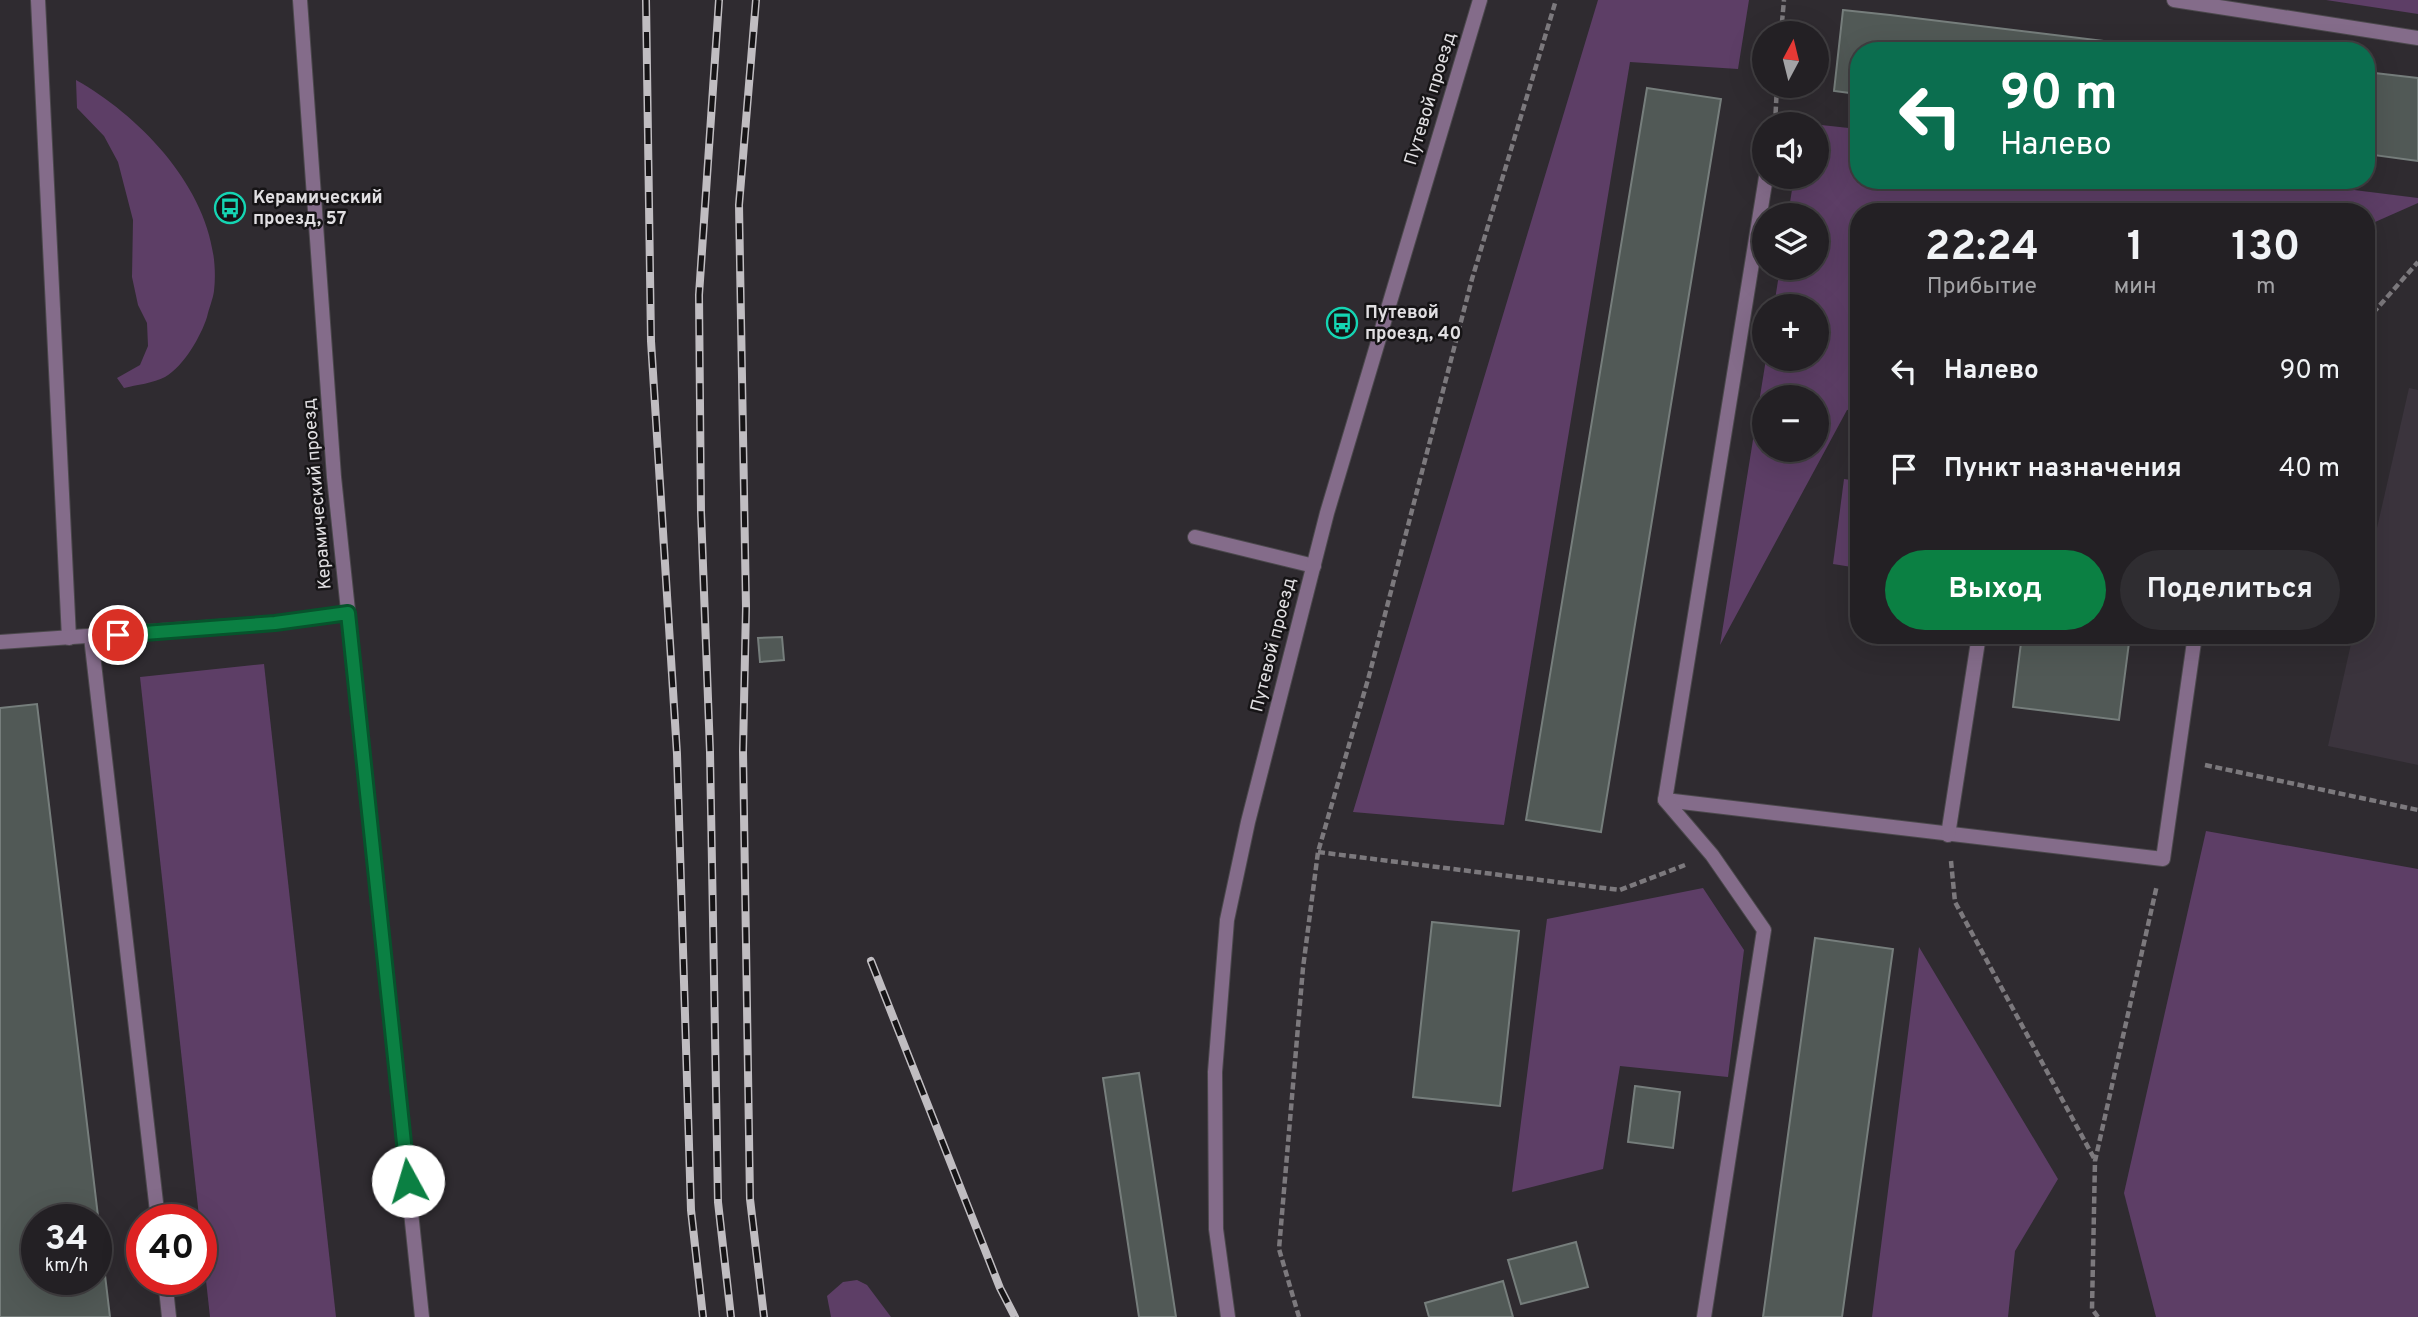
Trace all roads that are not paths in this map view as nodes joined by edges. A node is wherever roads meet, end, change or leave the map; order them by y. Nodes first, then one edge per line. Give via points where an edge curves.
1 (38, 0) edge
2 (300, 0) edge
3 (1480, 0) edge
4 (2174, 0) edge
5 (2418, 38) edge
6 (1764, 189) edge
7 (1195, 537) dead end
8 (1314, 566) junction
9 (348, 613) junction
10 (92, 637) junction
11 (69, 638) junction
12 (0, 642) edge
13 (1978, 644) edge
14 (2194, 644) edge
15 (1665, 800) junction
16 (1948, 835) junction
17 (156, 1204) edge
18 (167, 1295) edge
19 (169, 1317) edge
20 (422, 1317) edge
21 (1228, 1317) edge
22 (1704, 1317) edge

1 - 11 street
2 - 9 street, Керамический проезд
3 - 8 street, Путевой проезд
4 - 5 street
6 - 15 street
7 - 8 street
8 - 21 street, Путевой проезд via 1227,920 1216,1072 1216,1229
9 - 10 street
9 - 20 street, Керамический проезд
10 - 11 street
10 - 17 street
11 - 12 street
13 - 16 street
14 - 16 street via 2162,859
15 - 16 street
15 - 22 street via 1712,855 1764,930
18 - 19 street

